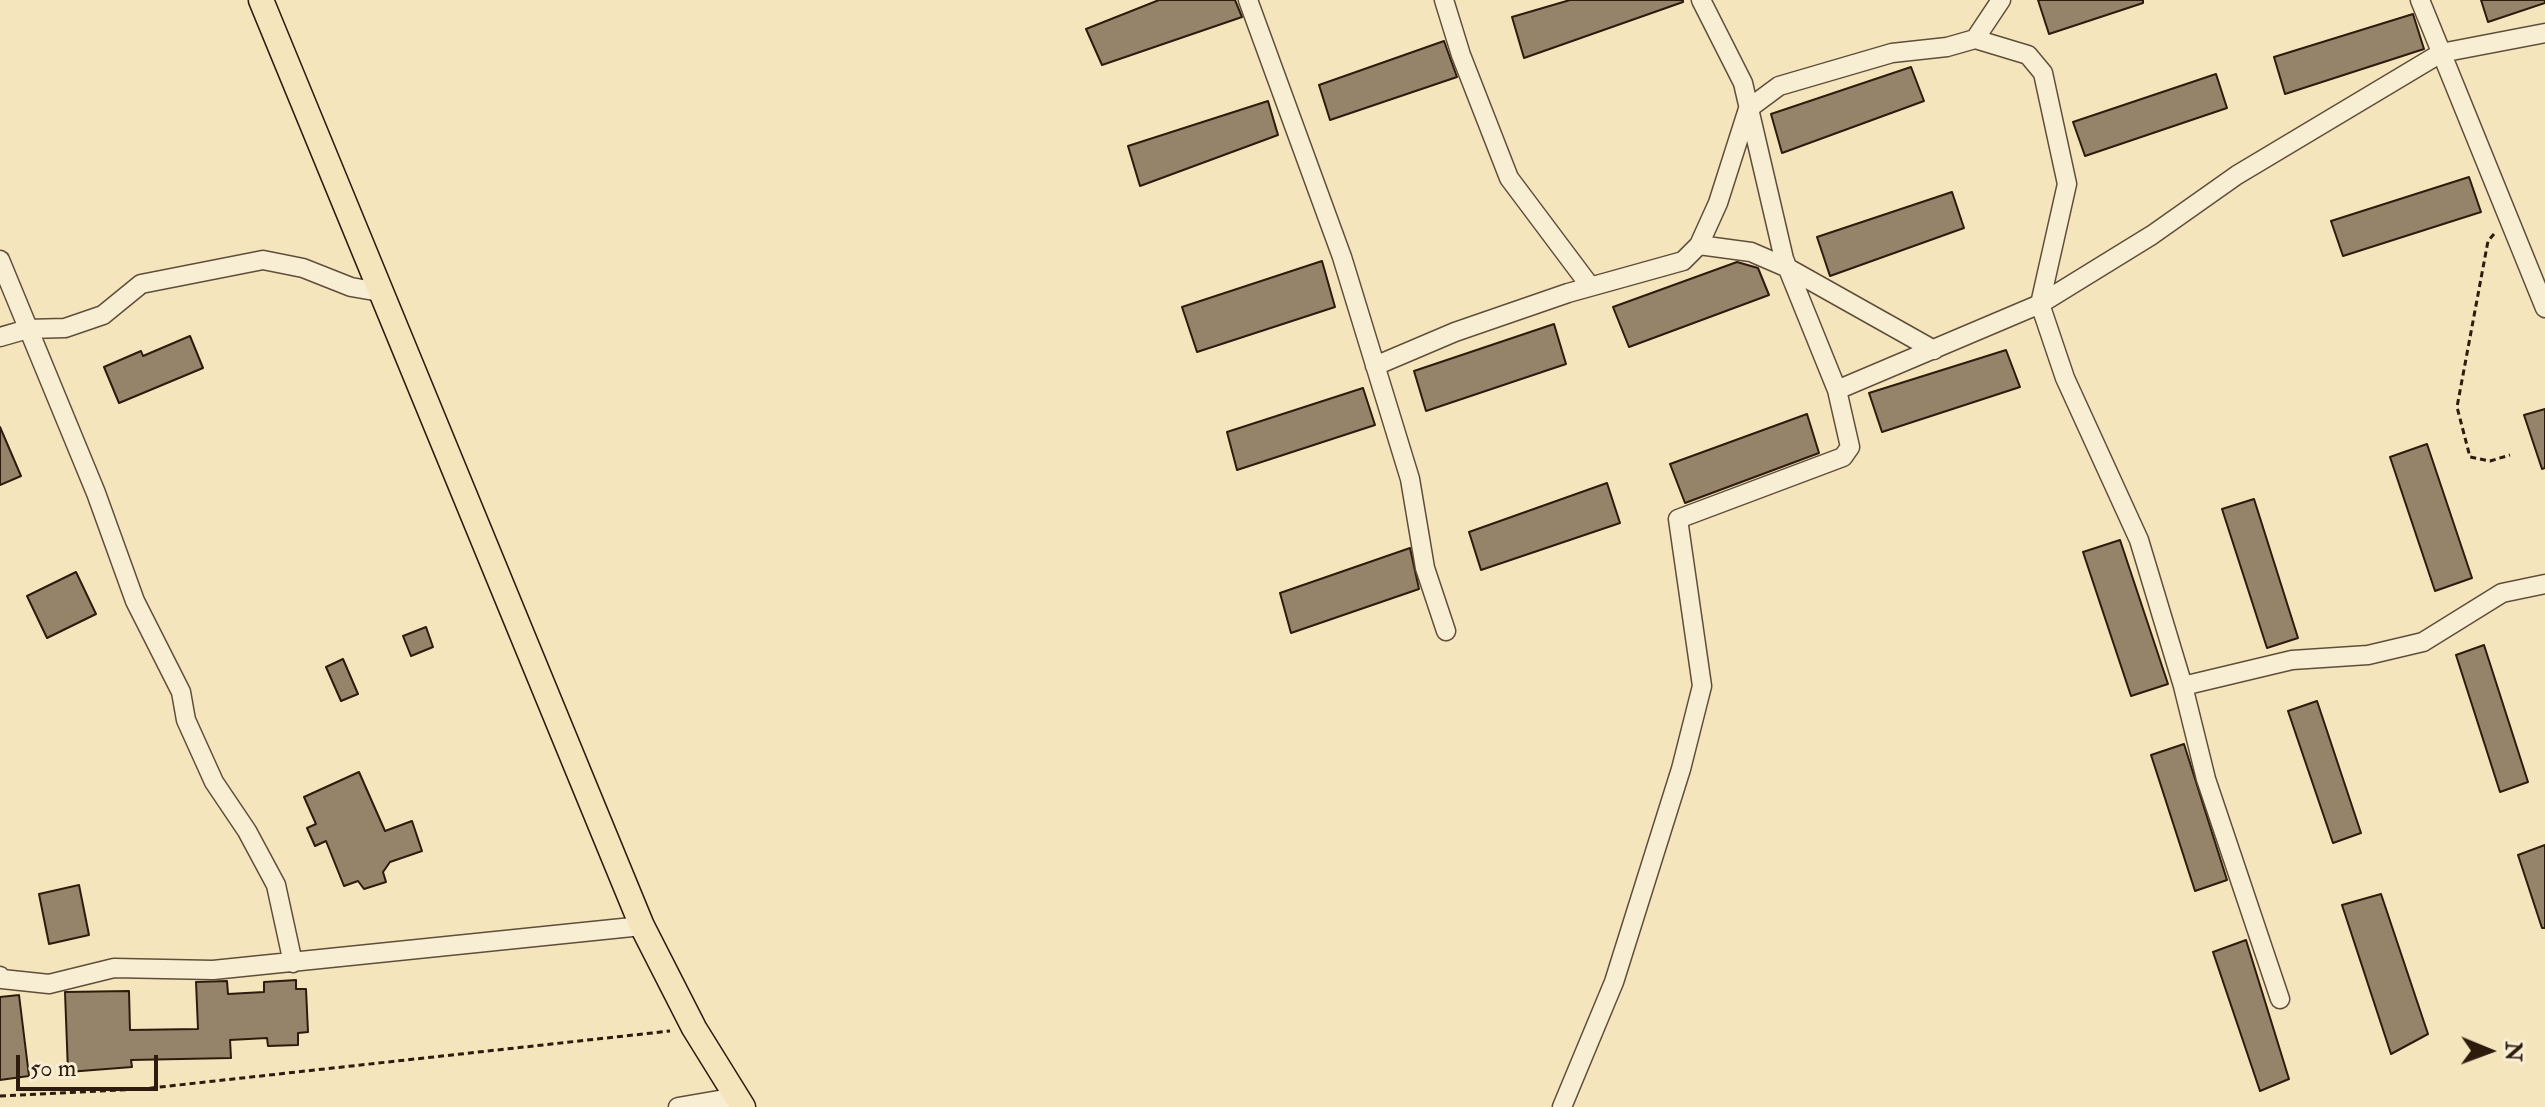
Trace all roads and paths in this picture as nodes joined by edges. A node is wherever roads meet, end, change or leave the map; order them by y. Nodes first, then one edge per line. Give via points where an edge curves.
1 (261, 0) edge
2 (1248, 0) edge
3 (1444, 0) edge
4 (1701, 0) edge
5 (2001, 0) edge
6 (2420, 0) edge
7 (2545, 33) edge
8 (1975, 39) junction
9 (2441, 53) junction
10 (1748, 109) junction
11 (2507, 219) junction
12 (1699, 245) junction
13 (0, 260) edge
14 (1788, 268) junction
15 (1590, 286) junction
16 (380, 292) junction
17 (2040, 304) junction
18 (2545, 308) edge
19 (28, 329) junction
20 (0, 337) edge
21 (1934, 350) junction
22 (1375, 366) junction
23 (1837, 390) junction
24 (2510, 455) dead end
25 (2545, 584) edge
26 (1446, 631) dead end
27 (2183, 686) junction
28 (642, 926) junction
29 (293, 963) junction
30 (0, 976) edge
31 (2280, 999) dead end
32 (694, 1028) junction
33 (0, 1096) edge
34 (740, 1102) edge
35 (678, 1107) edge
36 (1562, 1107) edge

1 - 16 main road
2 - 22 street via 1342,257
3 - 15 street via 1509,178
4 - 10 street via 1743,83
5 - 8 street
6 - 9 street
7 - 9 street
8 - 10 street via 1892,53 1779,86
8 - 17 street via 2028,55 2043,73 2067,184
9 - 11 street
9 - 17 street via 2237,175
10 - 12 street
10 - 14 street
11 - 18 street
11 - 24 path via 2488,241 2457,407 2470,457 2490,461
12 - 14 street via 1751,252
12 - 15 street via 1683,261
13 - 19 street
14 - 21 street
14 - 23 street
15 - 22 street
16 - 19 street via 263,260 141,284 103,315 65,328
16 - 28 main road
17 - 21 street
17 - 27 street via 2065,378 2139,540
19 - 20 street
19 - 29 street via 135,601 181,692 186,720 214,782 276,885
21 - 23 street
22 - 26 street via 1410,479 1425,568
23 - 36 street via 1850,447 1843,457 1678,519 1702,686 1614,982
25 - 27 street via 2502,593 2423,642 2368,655 2292,660
27 - 31 street via 2206,779
28 - 29 street
28 - 32 main road
29 - 30 street via 213,970 114,968 49,984
32 - 33 path via 142,1089
32 - 34 main road
34 - 35 street

